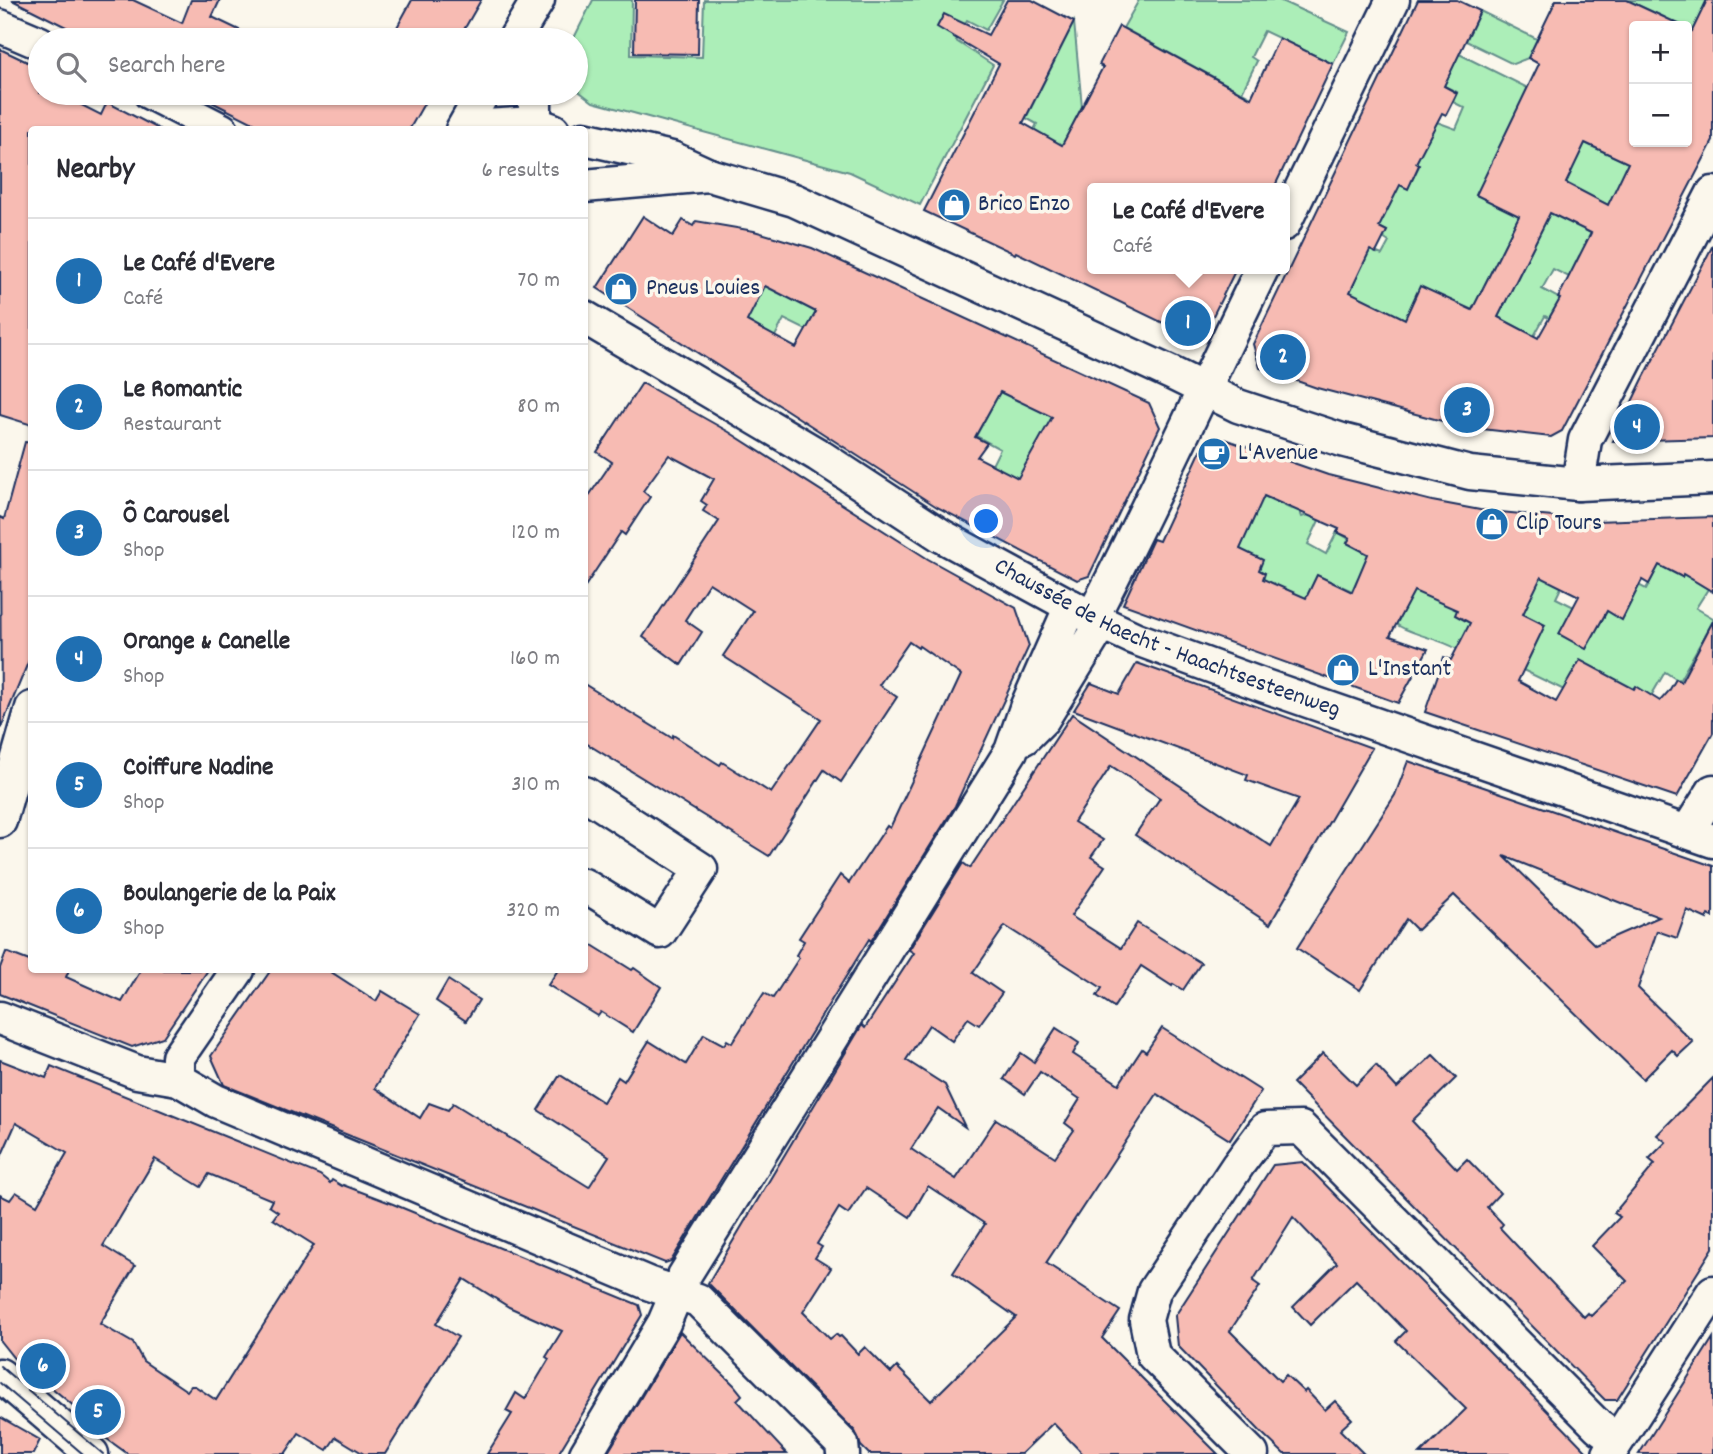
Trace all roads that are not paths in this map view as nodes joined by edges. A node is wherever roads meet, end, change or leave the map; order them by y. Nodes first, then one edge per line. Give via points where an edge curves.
1 (1393, 0) edge
2 (0, 26) edge
3 (28, 38) edge
4 (173, 105) edge
5 (476, 105) edge
6 (539, 119) edge
7 (214, 126) edge
8 (464, 126) edge
9 (485, 126) edge
10 (588, 139) edge
11 (709, 174) junction
12 (588, 186) edge
13 (1713, 193) edge
14 (1290, 212) edge
15 (1260, 274) edge
16 (588, 319) edge
17 (1205, 389) junction
18 (1713, 478) edge
19 (1578, 484) junction
20 (1088, 616) junction
21 (28, 722) edge
22 (1713, 792) edge
23 (588, 796) edge
24 (0, 821) edge
25 (1700, 836) edge
26 (588, 887) edge
27 (236, 973) edge
28 (0, 1018) edge
29 (178, 1079) junction
30 (1713, 1292) edge
31 (677, 1293) junction
32 (0, 1375) edge
33 (1613, 1447) edge
34 (92, 1454) edge
35 (586, 1454) edge
36 (843, 1454) edge
37 (1252, 1454) edge

1 - 14 street
2 - 3 street
4 - 7 street
5 - 8 street
6 - 9 street
10 - 11 street via 671,158
11 - 12 street
11 - 17 street via 794,200
13 - 19 street via 1585,440
15 - 17 street
16 - 20 street, Chaussée de Haecht - Haachtsesteenweg via 818,455 942,536
17 - 19 street via 1238,406 1342,440 1470,473
17 - 20 street
18 - 19 street
20 - 25 street, Chaussée de Haecht - Haachtsesteenweg via 1265,686
20 - 31 street via 1026,708 1011,751
21 - 24 street
22 - 25 street
23 - 26 street via 701,869 660,932
27 - 29 street via 178,1057
28 - 29 street via 137,1072
29 - 31 street via 216,1101
30 - 33 street
31 - 35 street via 664,1324
31 - 36 street via 698,1300 842,1444
32 - 34 street
33 - 37 street via 1598,1426 1301,1128 1265,1129 1154,1291 1146,1320 1153,1355

